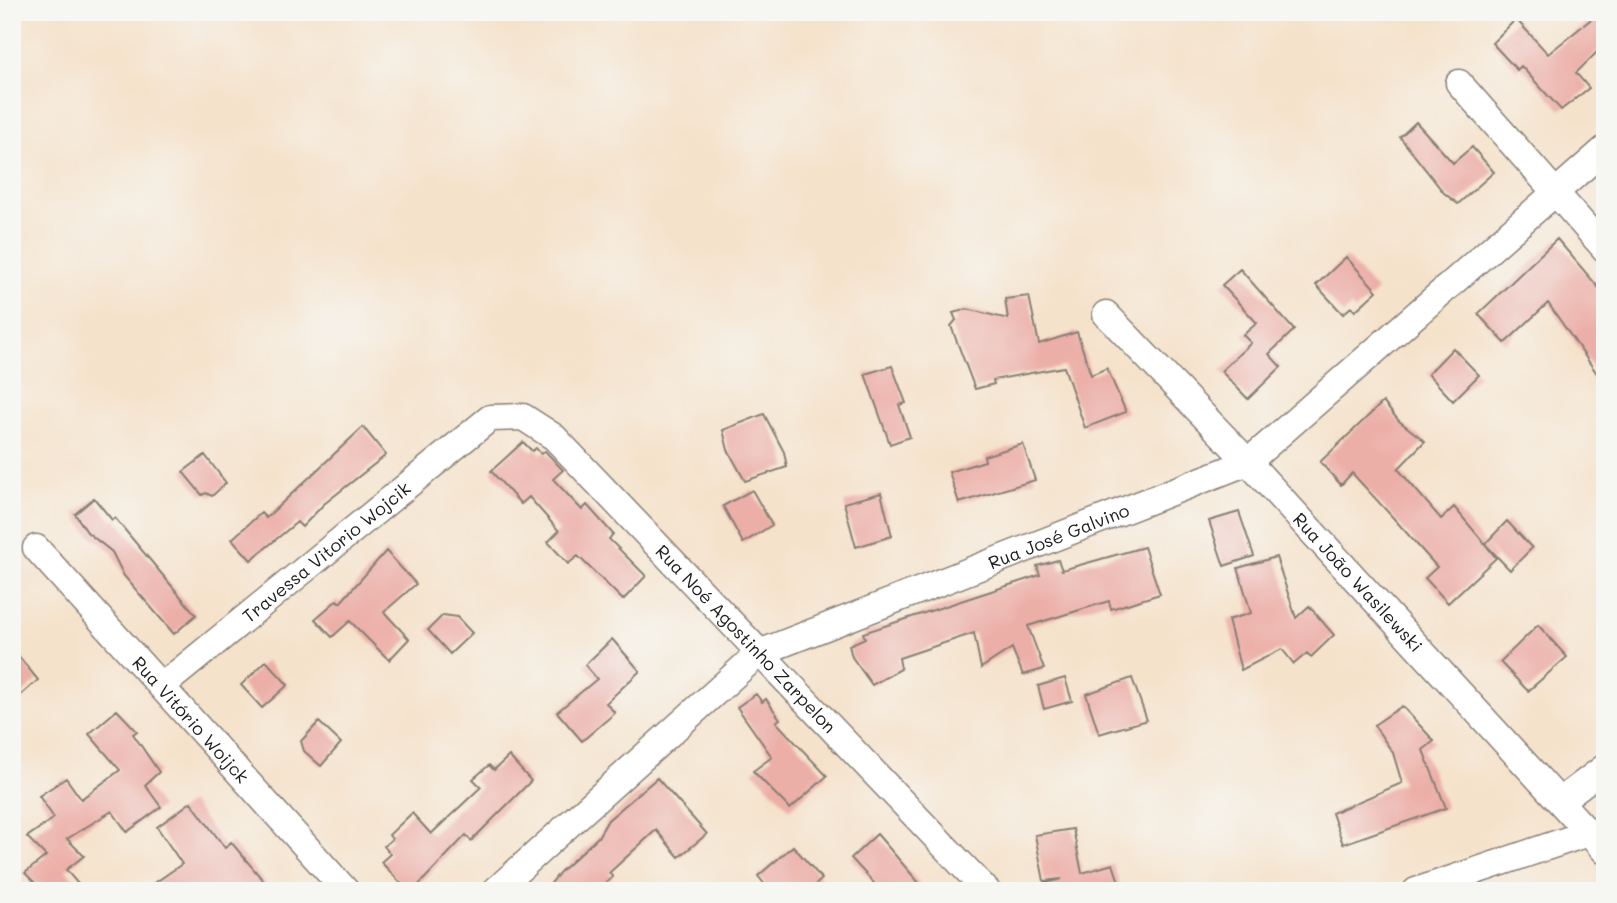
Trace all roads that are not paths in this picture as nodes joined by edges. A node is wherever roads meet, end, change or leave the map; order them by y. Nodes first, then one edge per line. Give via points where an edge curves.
1 (1459, 83) dead end
2 (1605, 149) edge
3 (1558, 193) junction
4 (1605, 249) edge
5 (1107, 314) dead end
6 (490, 418) joint
7 (1248, 461) junction
8 (36, 548) dead end
9 (759, 653) junction
10 (162, 686) junction
11 (1605, 767) edge
12 (1560, 801) junction
13 (1599, 837) edge
14 (346, 891) edge
15 (495, 891) edge
16 (987, 891) edge
17 (1416, 891) edge

1 - 3 street
2 - 3 street, Rua José Galvino
3 - 4 street
3 - 7 street, Rua José Galvino
5 - 7 street, Rua João Wasilewski
6 - 9 street, Rua Noé Agostinho Zarpelon via 523,417 554,437
6 - 10 street, Travessa Vitorio Wojcik
7 - 9 street, Rua José Galvino
7 - 12 street, Rua João Wasilewski
8 - 10 street, Rua Vitório Woijck
9 - 15 street, Rua José Galvino
9 - 16 street, Rua Noé Agostinho Zarpelon
10 - 14 street, Rua Vitório Woijck
11 - 12 street
12 - 13 street, Rua João Wasilewski
13 - 17 street

